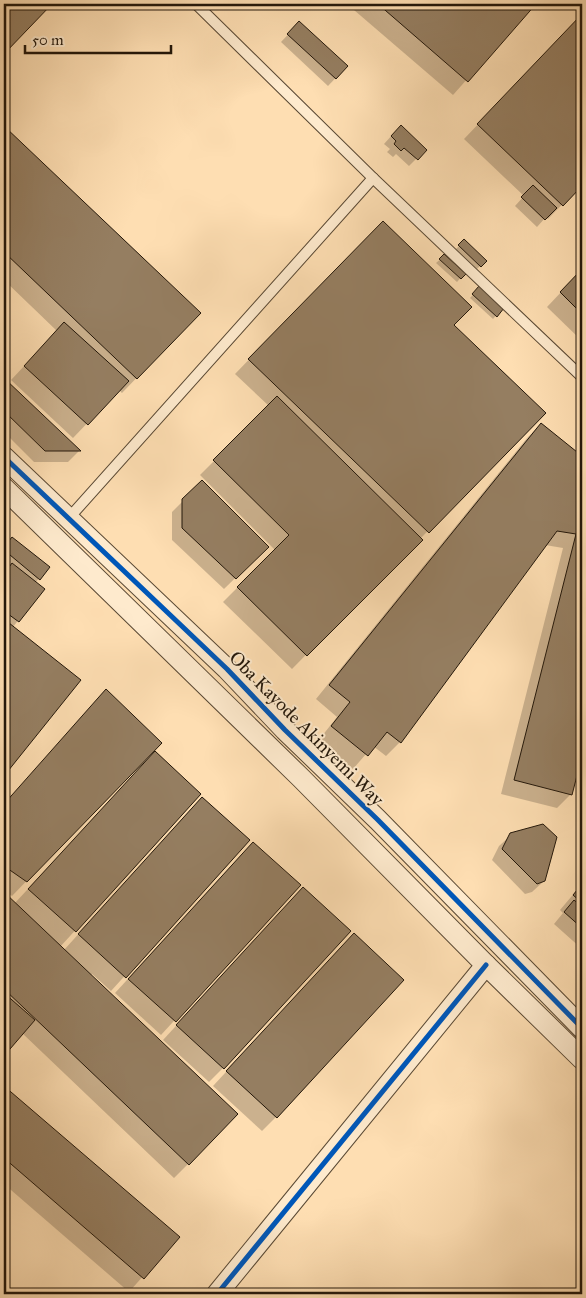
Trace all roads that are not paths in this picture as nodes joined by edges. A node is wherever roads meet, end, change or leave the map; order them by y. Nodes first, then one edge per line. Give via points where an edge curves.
1 (196, 4) edge
2 (373, 178) junction
3 (582, 377) edge
4 (4, 457) edge
5 (4, 488) edge
6 (68, 519) junction
7 (486, 965) junction
8 (582, 1028) edge
9 (582, 1059) edge
10 (217, 1294) edge

1 - 2 lane
2 - 3 lane
2 - 6 lane
4 - 6 street, Oba Kayode Akinyemi Way
5 - 7 street via 301,778
6 - 8 street, Oba Kayode Akinyemi Way via 227,669
7 - 9 street
7 - 10 street

